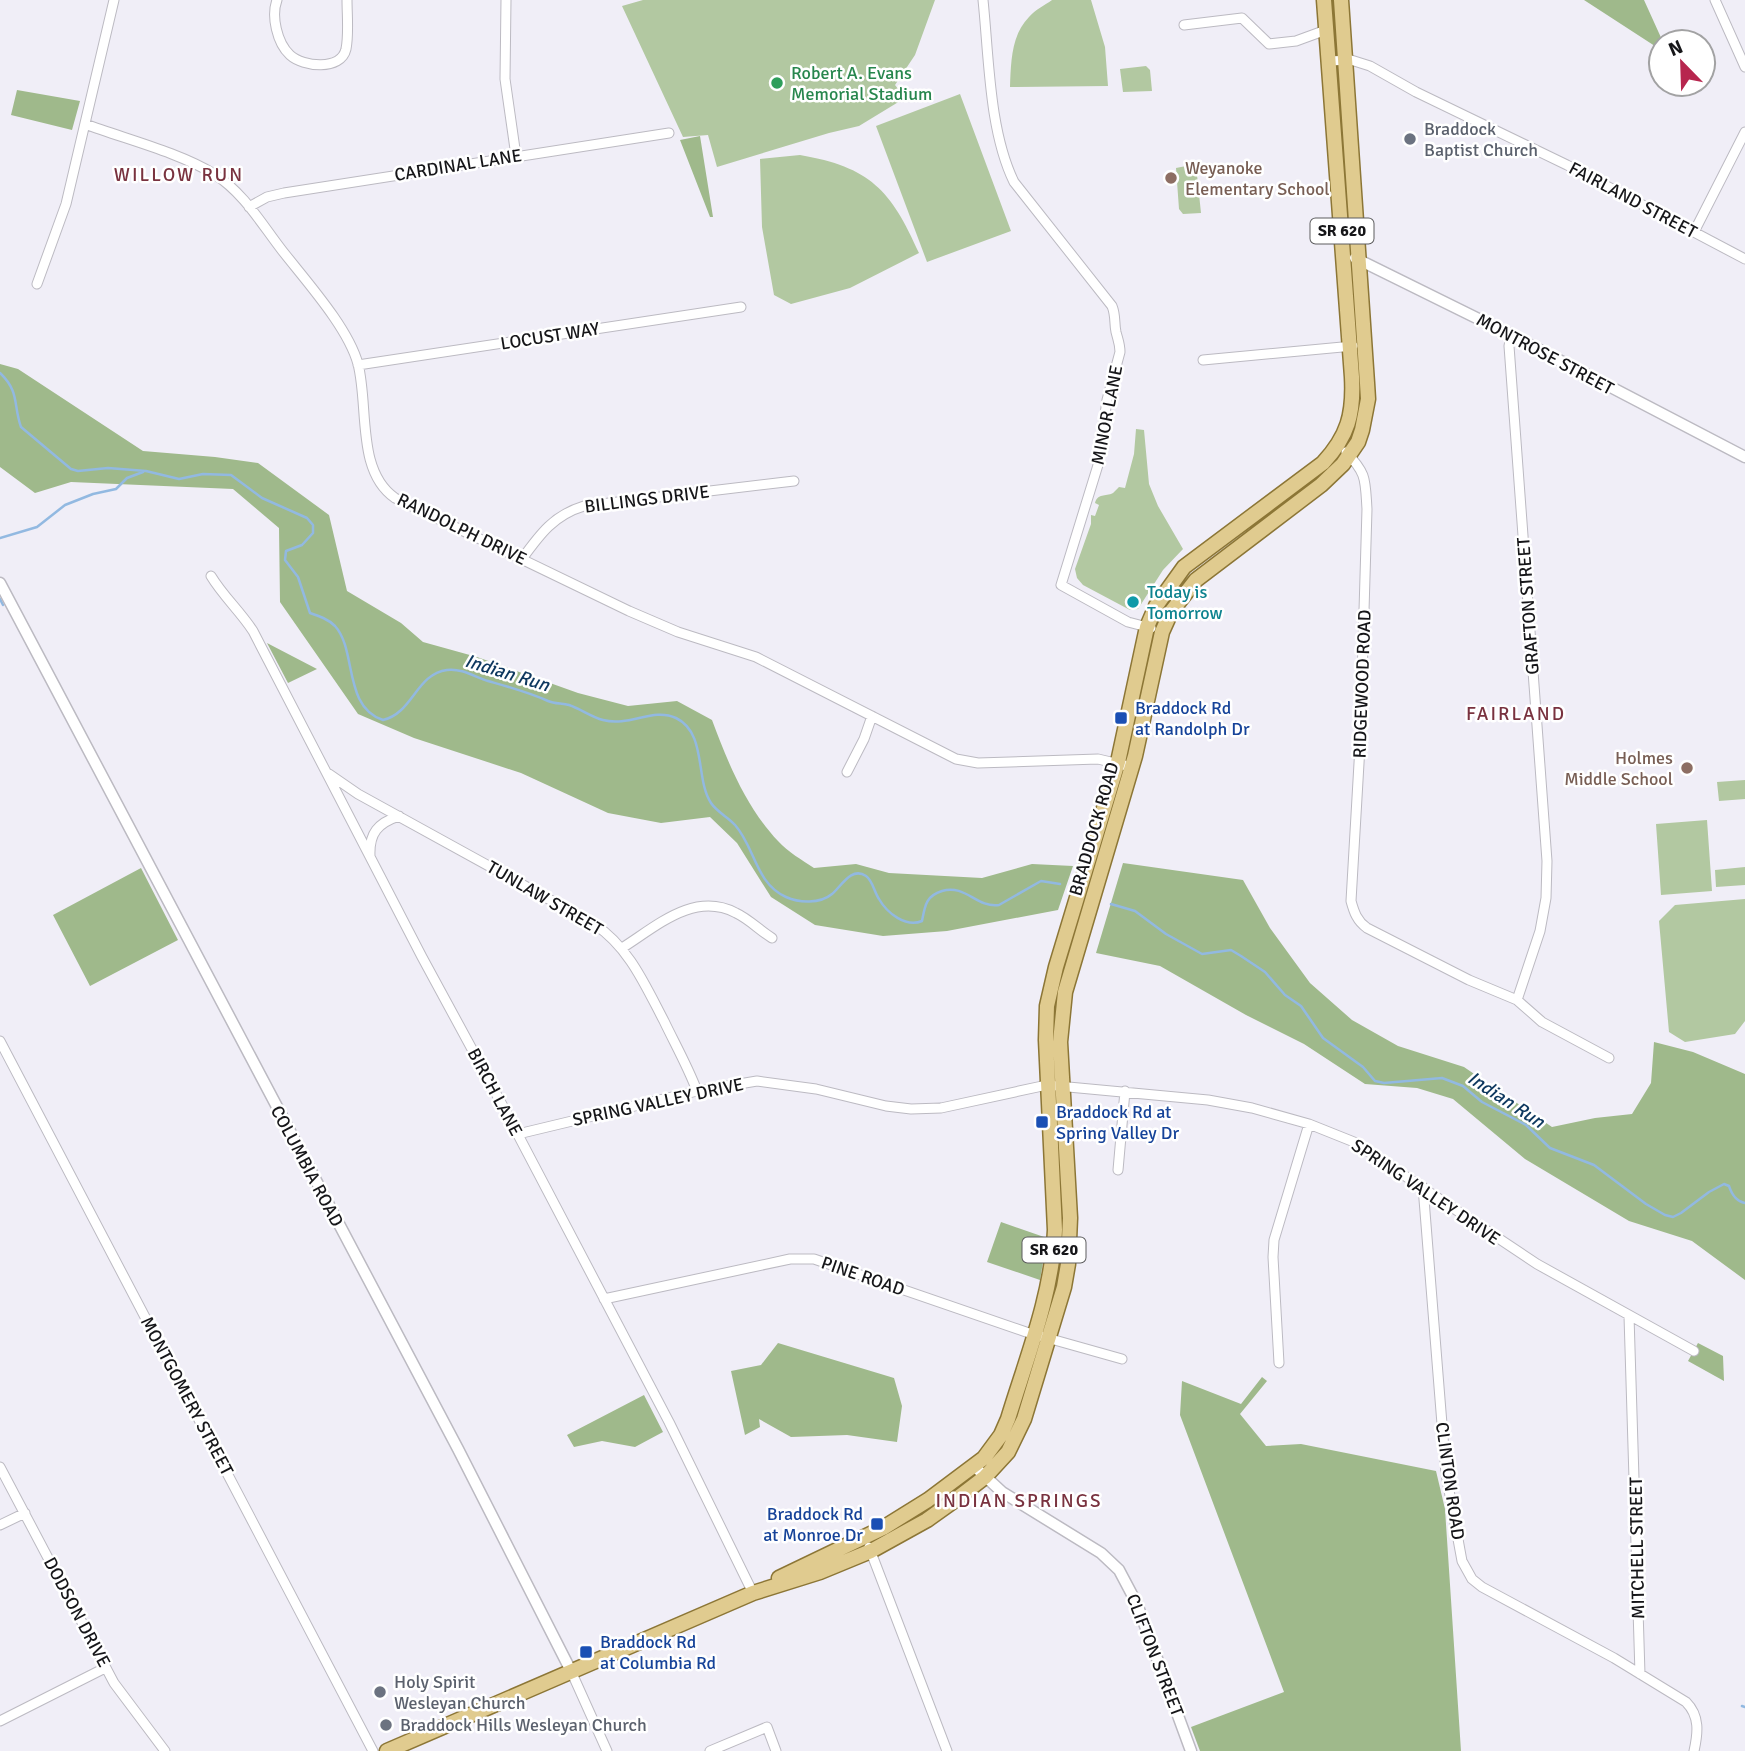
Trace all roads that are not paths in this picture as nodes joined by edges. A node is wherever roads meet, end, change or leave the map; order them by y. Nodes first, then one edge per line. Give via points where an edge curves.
1 (114, 0) edge
2 (276, 0) edge
3 (347, 0) edge
4 (506, 0) edge
5 (983, 0) edge
6 (1324, 0) edge
7 (1340, 0) edge
8 (1715, 0) edge
9 (1184, 24) dead end
10 (1326, 30) junction
11 (1346, 60) junction
12 (1329, 61) junction
13 (1745, 66) edge
14 (85, 124) junction
15 (1745, 132) edge
16 (670, 133) dead end
17 (516, 156) junction
18 (249, 207) junction
19 (1694, 232) junction
20 (1344, 254) junction
21 (1745, 259) edge
22 (1360, 260) junction
23 (37, 284) dead end
24 (741, 307) dead end
25 (1511, 335) junction
26 (1365, 344) junction
27 (1349, 346) junction
28 (1203, 360) dead end
29 (358, 365) junction
30 (1344, 451) junction
31 (1745, 457) edge
32 (794, 481) dead end
33 (522, 559) junction
34 (211, 576) dead end
35 (0, 583) edge
36 (1147, 627) junction
37 (1162, 632) junction
38 (872, 716) junction
39 (1125, 764) junction
40 (325, 770) junction
41 (847, 772) dead end
42 (399, 816) junction
43 (370, 857) junction
44 (772, 938) dead end
45 (622, 948) junction
46 (1517, 1000) junction
47 (0, 1041) edge
48 (1609, 1058) dead end
49 (1055, 1085) junction
50 (697, 1091) junction
51 (1125, 1091) junction
52 (1309, 1124) junction
53 (518, 1134) junction
54 (1118, 1170) dead end
55 (1423, 1187) junction
56 (604, 1299) junction
57 (1629, 1316) junction
58 (1041, 1337) junction
59 (1694, 1351) dead end
60 (1122, 1359) dead end
61 (1279, 1363) dead end
62 (0, 1467) edge
63 (980, 1472) junction
64 (25, 1513) junction
65 (0, 1525) edge
66 (865, 1536) junction
67 (871, 1551) junction
68 (753, 1593) junction
69 (105, 1668) junction
70 (571, 1671) junction
71 (1640, 1674) junction
72 (0, 1721) edge
73 (165, 1751) edge
74 (373, 1751) edge
75 (387, 1751) edge
76 (607, 1751) edge
77 (710, 1751) edge
78 (776, 1751) edge
79 (947, 1751) edge
80 (1191, 1751) edge
81 (1694, 1751) edge

1 - 14 street
2 - 3 street via 273,22 289,54 306,64 331,64 346,51
4 - 17 street via 505,79
5 - 36 street, MINOR LANE via 1004,161 1014,182 1112,306 1120,342 1098,465 1061,585 1128,622
6 - 10 main road, BRADDOCK ROAD / SR 620
7 - 11 main road, BRADDOCK ROAD / SR 620
8 - 13 street
9 - 10 street via 1242,18 1269,44 1296,41
10 - 12 main road, BRADDOCK ROAD / SR 620
11 - 12 street, FAIRLAND STREET
11 - 19 street, FAIRLAND STREET via 1370,66
11 - 22 main road, BRADDOCK ROAD / SR 620
12 - 20 main road, BRADDOCK ROAD / SR 620
14 - 18 street, RANDOLPH DRIVE via 211,172
14 - 23 street via 66,204
15 - 19 street
16 - 17 street, CARDINAL LANE
17 - 18 street, CARDINAL LANE via 284,193
18 - 29 street, RANDOLPH DRIVE via 325,306
19 - 21 street, FAIRLAND STREET
20 - 22 street, MONTROSE STREET
20 - 27 main road, BRADDOCK ROAD / SR 620
22 - 25 street, MONTROSE STREET
22 - 26 main road, BRADDOCK ROAD / SR 620
24 - 29 street, LOCUST WAY
25 - 31 street, MONTROSE STREET
25 - 46 street, GRAFTON STREET via 1547,861 1540,931
26 - 27 street
26 - 30 main road, BRADDOCK ROAD / SR 620 via 1366,417 1357,442
27 - 28 street
27 - 30 main road, BRADDOCK ROAD / SR 620 via 1352,408
29 - 33 street, RANDOLPH DRIVE via 369,457 380,485 404,503
30 - 36 main road, BRADDOCK ROAD / SR 620 via 1184,568 1167,587
30 - 37 main road, BRADDOCK ROAD / SR 620 via 1321,485 1196,580
30 - 46 street, RIDGEWOOD ROAD via 1365,477 1367,509 1351,901 1357,918 1367,928
32 - 33 street, BILLINGS DRIVE via 570,510 548,525
33 - 38 street, RANDOLPH DRIVE via 678,632 756,657
34 - 40 street, BIRCH LANE via 253,631
35 - 70 street, COLUMBIA ROAD
36 - 37 street, MINOR LANE
36 - 39 main road, BRADDOCK ROAD / SR 620
37 - 39 main road, BRADDOCK ROAD / SR 620
38 - 39 street, RANDOLPH DRIVE via 964,761 1080,758
38 - 41 street
39 - 49 main road, BRADDOCK ROAD / SR 620 via 1065,992
40 - 42 street, TUNLAW STREET
40 - 43 street, BIRCH LANE
42 - 43 street via 375,830
42 - 45 street, TUNLAW STREET via 594,923
43 - 53 street, BIRCH LANE
44 - 45 street via 733,911 704,904 678,912
45 - 50 street, TUNLAW STREET via 644,982
46 - 48 street via 1542,1022
47 - 74 street, MONTGOMERY STREET
49 - 50 street, SPRING VALLEY DRIVE via 923,1110 777,1082
49 - 51 street, SPRING VALLEY DRIVE
49 - 58 main road, BRADDOCK ROAD / SR 620 via 1070,1242 1064,1287
50 - 53 street, SPRING VALLEY DRIVE
51 - 52 street, SPRING VALLEY DRIVE via 1252,1108
51 - 54 street
52 - 55 street, SPRING VALLEY DRIVE via 1354,1142
52 - 61 street via 1274,1240
53 - 56 street, BIRCH LANE
55 - 57 street, SPRING VALLEY DRIVE via 1501,1242
55 - 71 street, CLINTON ROAD via 1446,1474 1465,1570 1482,1587
56 - 58 street, PINE ROAD via 790,1259 814,1259
56 - 68 street, BIRCH LANE
57 - 59 street, SPRING VALLEY DRIVE
57 - 71 street, MITCHELL STREET
58 - 60 street, PINE ROAD
58 - 63 main road, BRADDOCK ROAD / SR 620 via 1001,1435
62 - 64 street, DODSON DRIVE
63 - 66 main road, BRADDOCK ROAD / SR 620
63 - 67 main road, BRADDOCK ROAD / SR 620 via 927,1520
63 - 80 street, CLIFTON STREET via 1011,1498 1101,1553 1119,1570 1137,1604
64 - 65 street
64 - 69 street, DODSON DRIVE
66 - 67 street
66 - 68 main road, BRADDOCK ROAD / SR 620
67 - 68 main road, BRADDOCK ROAD / SR 620
67 - 79 street
68 - 70 main road, BRADDOCK ROAD / SR 620
69 - 72 street
69 - 73 street, DODSON DRIVE
70 - 75 main road, BRADDOCK ROAD / SR 620
70 - 76 street, COLUMBIA ROAD
71 - 81 street via 1692,1708 1697,1723
77 - 78 street via 767,1727

